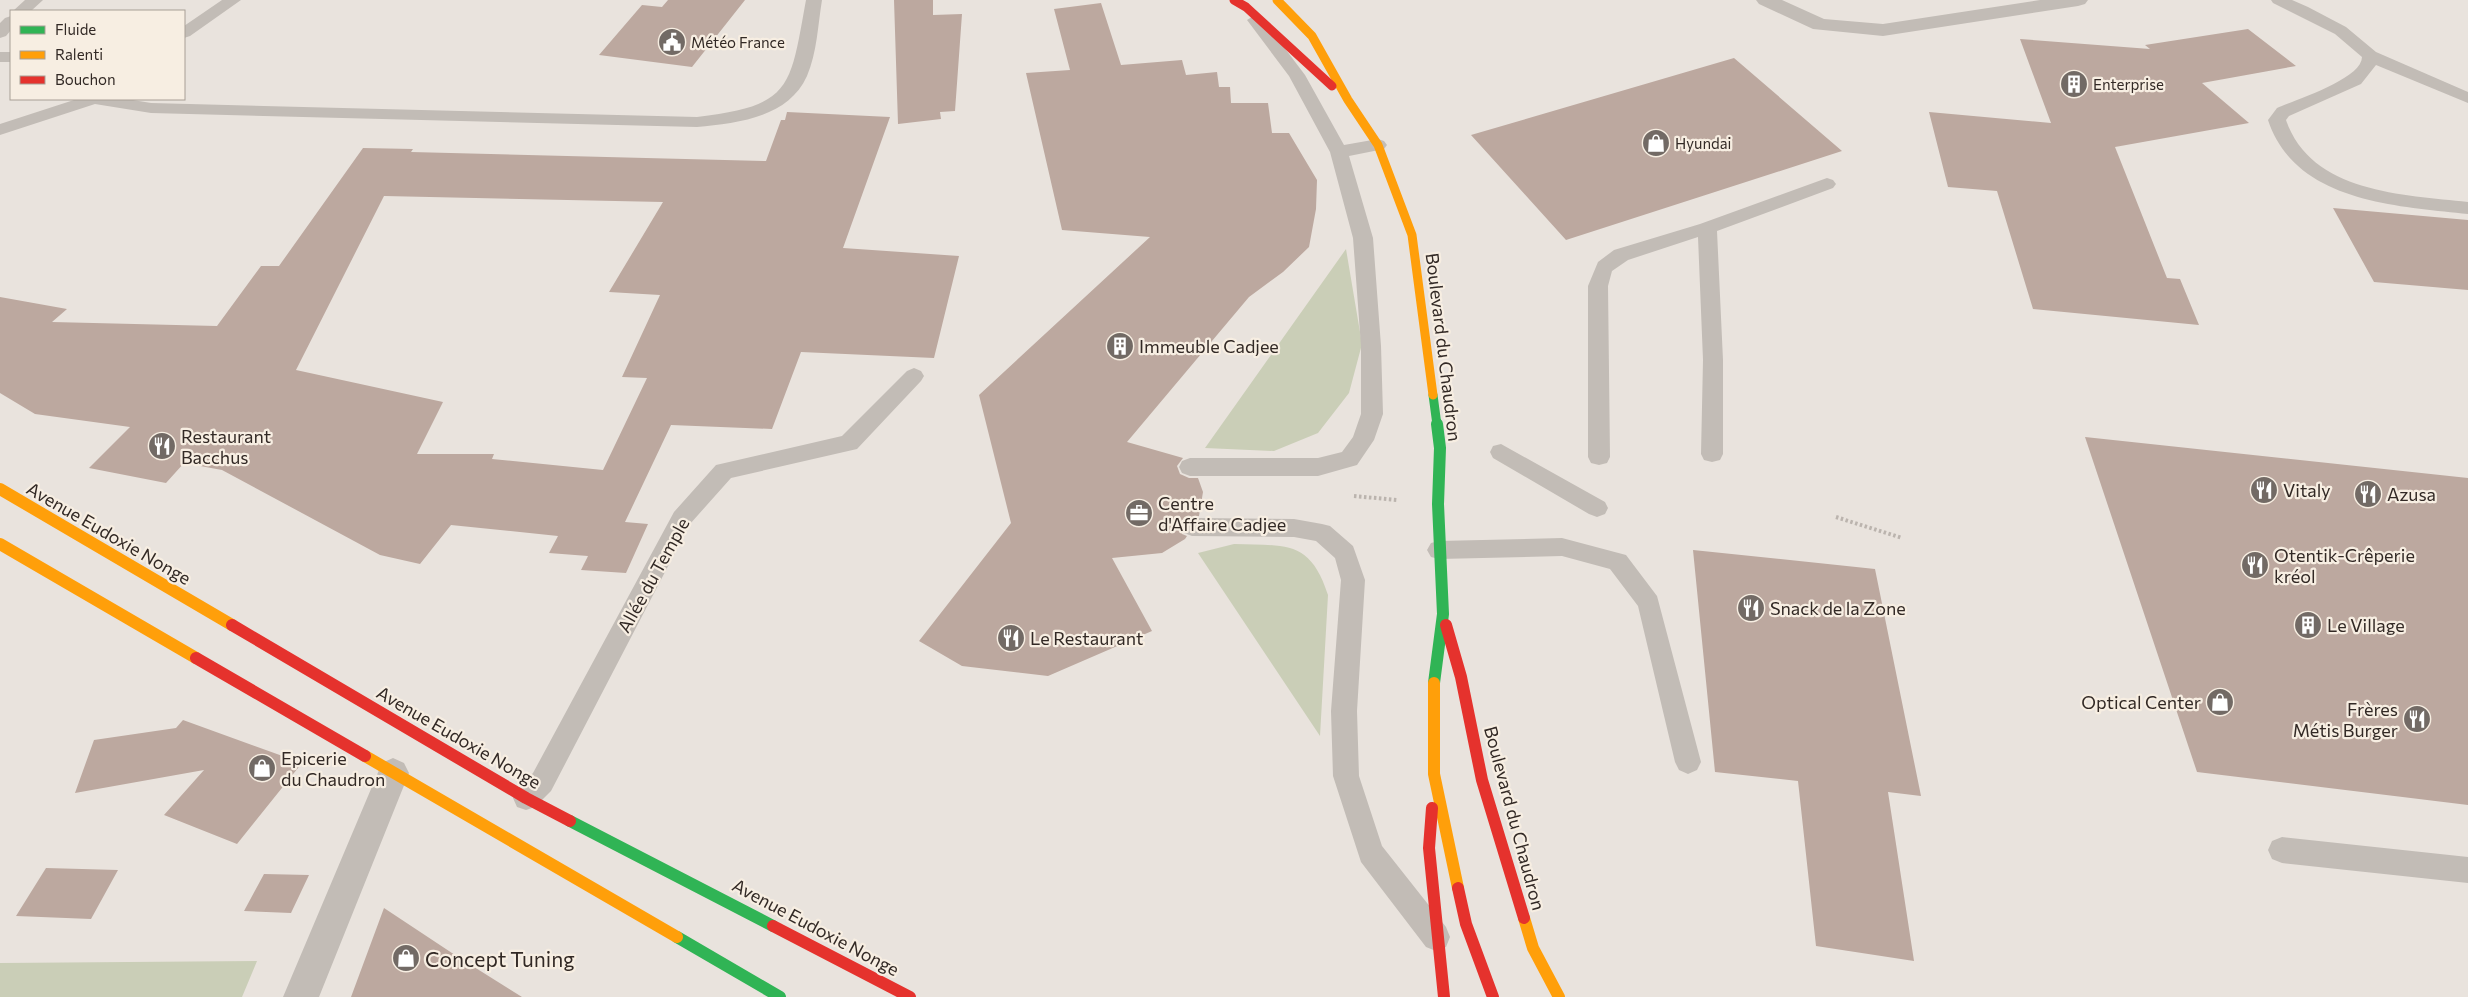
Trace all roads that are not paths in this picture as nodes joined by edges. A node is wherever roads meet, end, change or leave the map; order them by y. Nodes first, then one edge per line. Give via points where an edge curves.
1 (35, 0) edge
2 (233, 0) edge
3 (814, 0) edge
4 (1277, 0) edge
5 (1766, 0) edge
6 (2078, 0) edge
7 (2279, 0) edge
8 (1240, 4) edge
9 (22, 10) edge
10 (10, 22) edge
11 (185, 32) edge
12 (0, 33) edge
13 (2370, 56) junction
14 (2468, 98) edge
15 (92, 100) edge
16 (101, 100) edge
17 (1348, 100) junction
18 (0, 130) edge
19 (1378, 145) junction
20 (1339, 152) junction
21 (1827, 184) dead end
22 (2468, 208) edge
23 (1708, 228) junction
24 (914, 376) dead end
25 (1501, 452) dead end
26 (1712, 454) dead end
27 (1599, 457) dead end
28 (1190, 467) dead end
29 (0, 489) edge
30 (1597, 508) dead end
31 (1192, 527) dead end
32 (0, 544) edge
33 (1439, 550) junction
34 (1443, 614) junction
35 (1688, 762) dead end
36 (393, 773) junction
37 (1434, 774) junction
38 (526, 798) junction
39 (2282, 850) dead end
40 (2468, 870) edge
41 (1437, 938) junction
42 (301, 997) edge
43 (780, 997) edge
44 (910, 997) edge
45 (1444, 997) edge
46 (1493, 997) edge
47 (1559, 997) edge

1 - 9 lane
2 - 11 lane
3 - 16 lane via 798,76 788,92 767,107 732,118 697,122 151,108
4 - 17 main road, Boulevard du Chaudron via 1312,36
5 - 6 street via 1820,25 1883,30
7 - 13 lane via 2362,44
8 - 17 main road, Boulevard du Chaudron
8 - 20 lane via 1297,76
10 - 12 lane
13 - 14 lane
13 - 22 lane via 2370,62 2355,80 2283,112 2277,120 2290,148 2334,181 2357,191
15 - 18 lane
17 - 19 main road, Boulevard du Chaudron
19 - 20 lane
19 - 33 main road, Boulevard du Chaudron via 1412,235 1440,448
20 - 28 lane via 1363,238 1372,414 1363,440 1349,459 1318,467
21 - 23 lane
23 - 26 lane via 1713,360
23 - 27 lane via 1621,255 1602,270 1598,286
24 - 38 lane, Allée du Temple via 849,443 724,471 682,518 542,782
25 - 30 lane
29 - 38 main road, Avenue Eudoxie Nonge
31 - 41 lane via 1294,528 1322,533 1345,553 1353,580 1344,711 1346,776 1371,853
32 - 36 main road
33 - 34 main road, Boulevard du Chaudron
33 - 35 lane via 1562,547 1618,562 1649,603
34 - 37 main road, Boulevard du Chaudron via 1434,684
34 - 47 main road, Boulevard du Chaudron via 1461,677 1482,780 1530,939
36 - 42 street
36 - 43 main road
37 - 41 main road via 1429,848
37 - 46 main road, Boulevard du Chaudron via 1466,924
38 - 44 main road, Avenue Eudoxie Nonge
39 - 40 lane
41 - 45 main road

